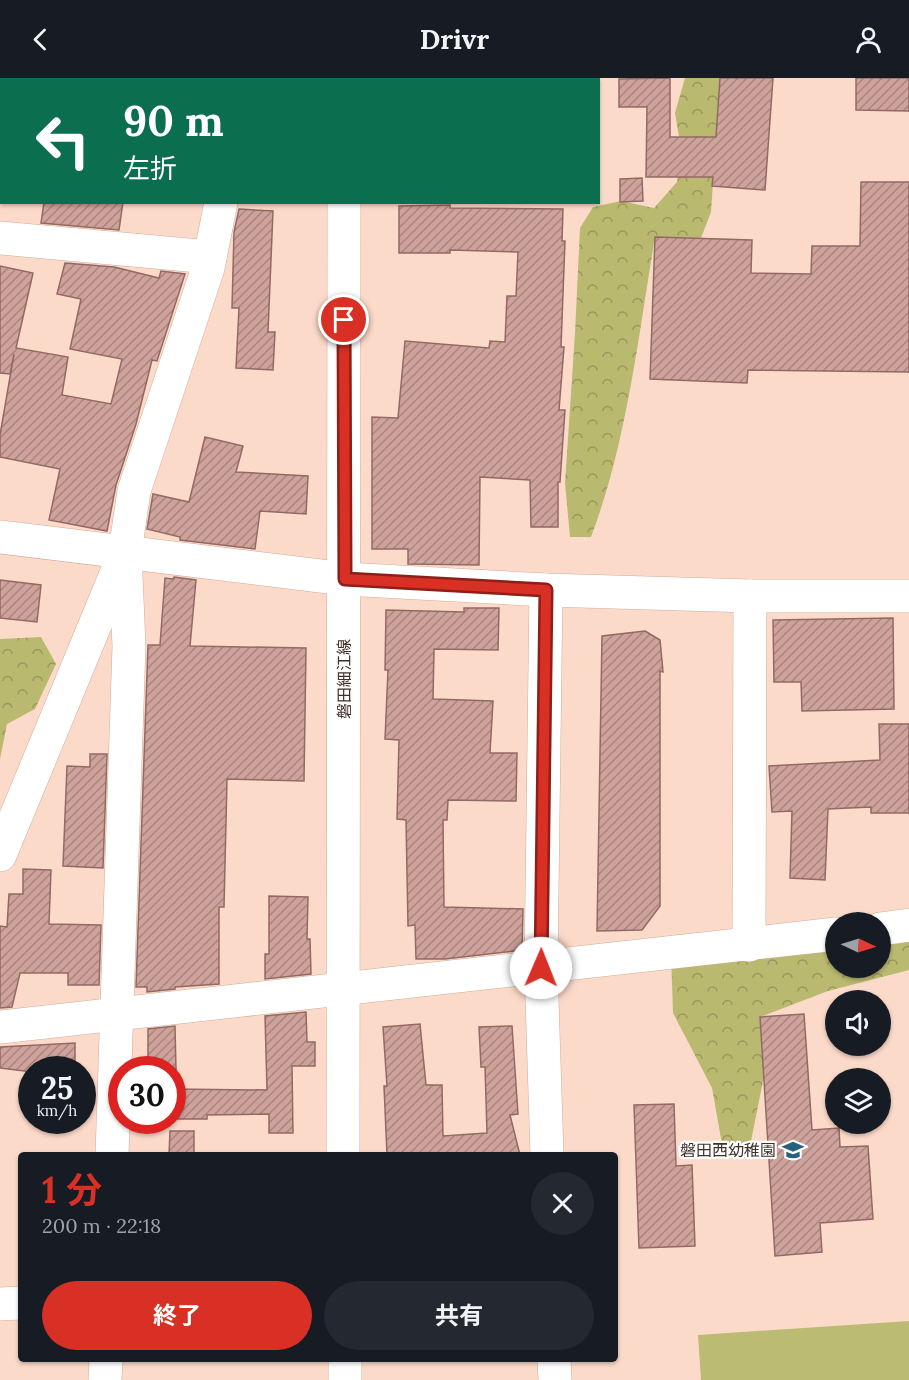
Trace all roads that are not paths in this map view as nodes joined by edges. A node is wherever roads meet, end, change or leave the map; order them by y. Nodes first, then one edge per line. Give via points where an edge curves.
1 (221, 204) edge
2 (344, 204) edge
3 (0, 238) edge
4 (210, 257) junction
5 (0, 537) edge
6 (125, 552) junction
7 (345, 579) junction
8 (546, 590) junction
9 (750, 596) junction
10 (909, 596) edge
11 (0, 855) edge
12 (909, 926) edge
13 (891, 928) edge
14 (825, 935) edge
15 (749, 945) junction
16 (541, 968) junction
17 (343, 989) junction
18 (117, 1014) junction
19 (0, 1027) edge
20 (112, 1152) edge
21 (343, 1152) edge
22 (547, 1152) edge
23 (18, 1303) edge
24 (0, 1304) edge
25 (106, 1362) edge
26 (345, 1362) edge
27 (554, 1362) edge
28 (105, 1380) edge
29 (345, 1380) edge
30 (555, 1380) edge

1 - 4 street
2 - 7 street, 磐田細江線
3 - 4 street
4 - 6 street via 134,491
5 - 6 street
6 - 7 street
6 - 11 street
6 - 18 street via 129,646
7 - 8 street
7 - 17 street, 磐田細江線
8 - 9 street
8 - 16 street
9 - 10 street
9 - 15 street
12 - 13 street
14 - 15 street
15 - 16 street
16 - 17 street
16 - 22 street
17 - 18 street
17 - 21 street, 磐田細江線
18 - 19 street
18 - 20 street
23 - 24 street
25 - 28 street
26 - 29 street
27 - 30 street

